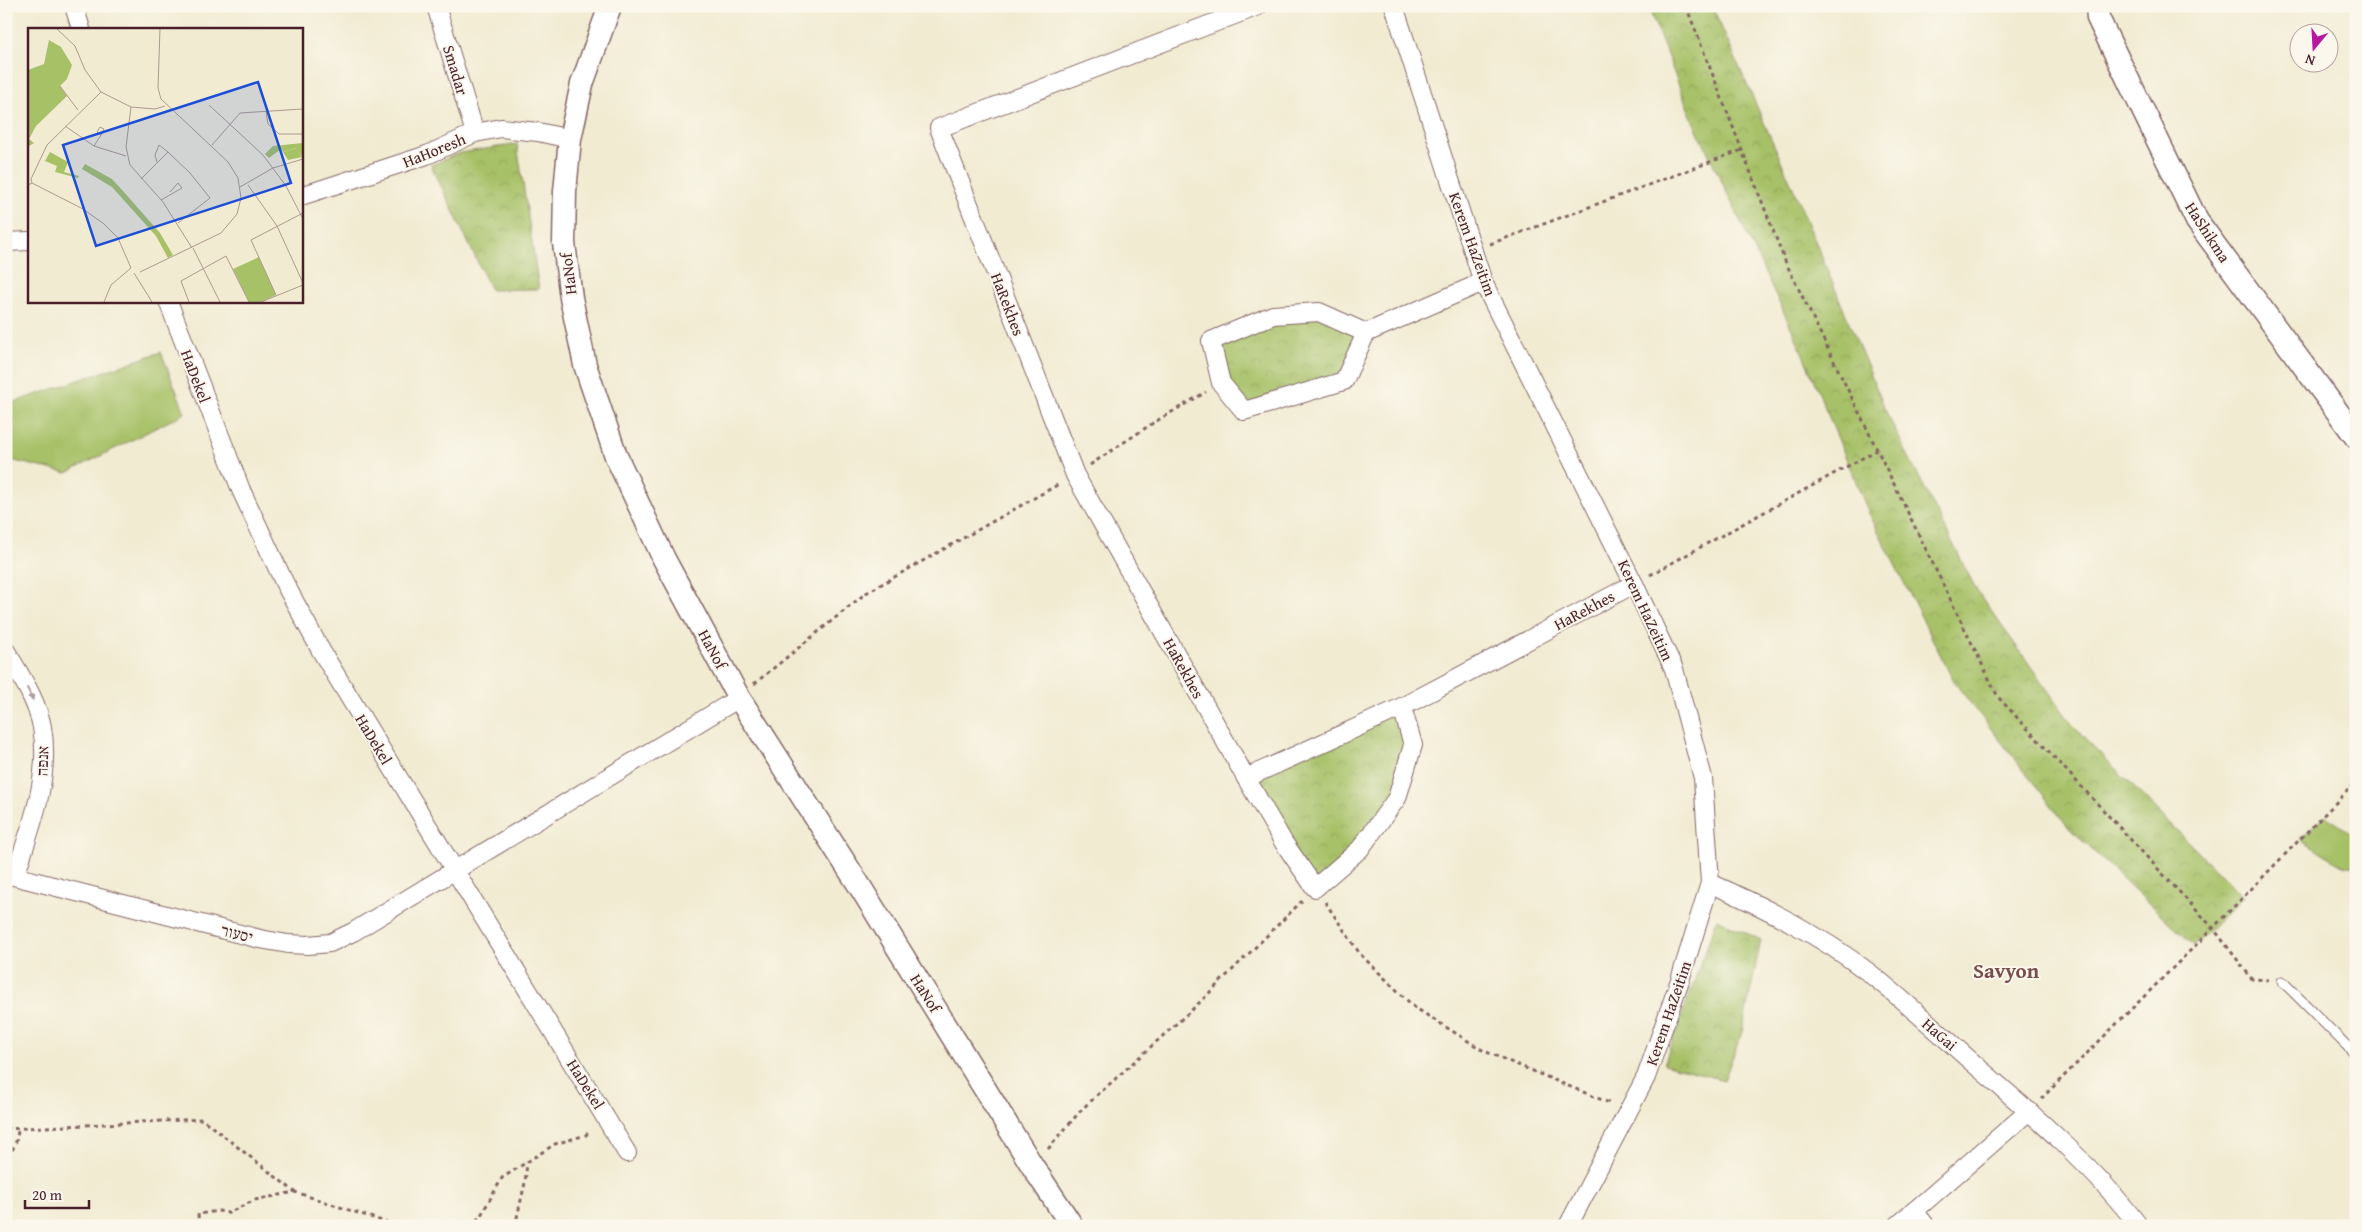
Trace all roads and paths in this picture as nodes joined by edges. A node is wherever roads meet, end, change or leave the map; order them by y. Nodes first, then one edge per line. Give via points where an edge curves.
1 (74, 6) edge
2 (436, 6) edge
3 (610, 6) edge
4 (1258, 6) edge
5 (1394, 6) edge
6 (1686, 6) edge
7 (2096, 6) edge
8 (81, 28) edge
9 (475, 133) junction
10 (570, 139) junction
11 (1742, 150) junction
12 (302, 196) edge
13 (28, 241) edge
14 (6, 242) edge
15 (1472, 251) junction
16 (1483, 282) junction
17 (168, 302) edge
18 (1366, 333) junction
19 (1221, 383) junction
20 (2356, 437) edge
21 (1877, 450) junction
22 (1075, 475) junction
23 (1634, 584) junction
24 (6, 651) edge
25 (738, 698) junction
26 (1402, 707) junction
27 (1246, 778) junction
28 (2356, 782) edge
29 (454, 870) junction
30 (11, 875) edge
31 (1710, 883) junction
32 (1315, 888) junction
33 (2213, 928) junction
34 (2282, 981) joint
35 (2356, 1055) edge
36 (1628, 1110) junction
37 (2029, 1110) junction
38 (605, 1115) junction
39 (6, 1129) edge
40 (18, 1130) junction
41 (627, 1153) dead end
42 (527, 1162) junction
43 (6, 1165) edge
44 (1033, 1167) junction
45 (295, 1192) junction
46 (1914, 1211) junction
47 (199, 1226) edge
48 (398, 1226) edge
49 (470, 1226) edge
50 (515, 1226) edge
51 (1072, 1226) edge
52 (1568, 1226) edge
53 (1897, 1226) edge
54 (1926, 1226) edge
55 (2139, 1226) edge

1 - 8 street
2 - 9 street, Smadar
3 - 10 street, HaNof via 582,84
4 - 22 street, HaRekhes via 939,128
5 - 15 street, Kerem HaZeitim
6 - 11 path
7 - 20 street, HaShikma via 2098,18 2198,221
9 - 10 street, HaHoresh via 502,128
9 - 12 street, HaHoresh via 427,155
10 - 25 street, HaNof via 564,243 571,298 586,365 616,456 664,559
11 - 15 path
11 - 21 path via 1785,261
13 - 14 street
15 - 16 street, Kerem HaZeitim
16 - 18 street
16 - 23 street, Kerem HaZeitim
17 - 29 street, HaDekel via 241,490 284,582 320,649
18 - 19 street via 1344,381 1244,411
18 - 19 street via 1319,312 1273,316 1211,341
19 - 22 path
21 - 23 path
21 - 33 path via 1998,697
22 - 25 path via 866,593
22 - 27 street, HaRekhes
23 - 26 street, HaRekhes
23 - 31 street, Kerem HaZeitim via 1674,669 1703,778
24 -> 30 street, אנפה via 36,707 44,750 38,802
25 - 29 street, יסעור
25 - 44 street, HaNof via 859,885
26 - 27 street, HaRekhes
26 - 32 street via 1413,745 1397,798 1360,849
27 - 32 street, HaRekhes
28 - 33 path
29 - 30 street, יסעור via 353,932 330,943 308,945 260,939
29 - 38 street, HaDekel
31 - 36 street, Kerem HaZeitim via 1646,1077
31 - 37 street, HaGai via 1810,933 1868,972
32 - 36 path via 1360,954 1414,1007 1484,1051
32 - 44 path via 1197,1005 1082,1109
33 - 34 path via 2252,979
33 - 37 path
34 - 35 lane
36 - 52 street, Kerem HaZeitim
37 - 46 street
37 - 55 street, HaGai via 2115,1195
38 - 41 street, HaDekel
38 - 42 path via 586,1135 555,1144
39 - 40 path
40 - 43 path
40 - 45 path via 202,1119
42 - 49 path via 502,1178 480,1216
42 - 50 path
44 - 51 street, HaNof
45 - 47 path via 255,1200 228,1213 198,1214
45 - 48 path
46 - 53 street
46 - 54 street

